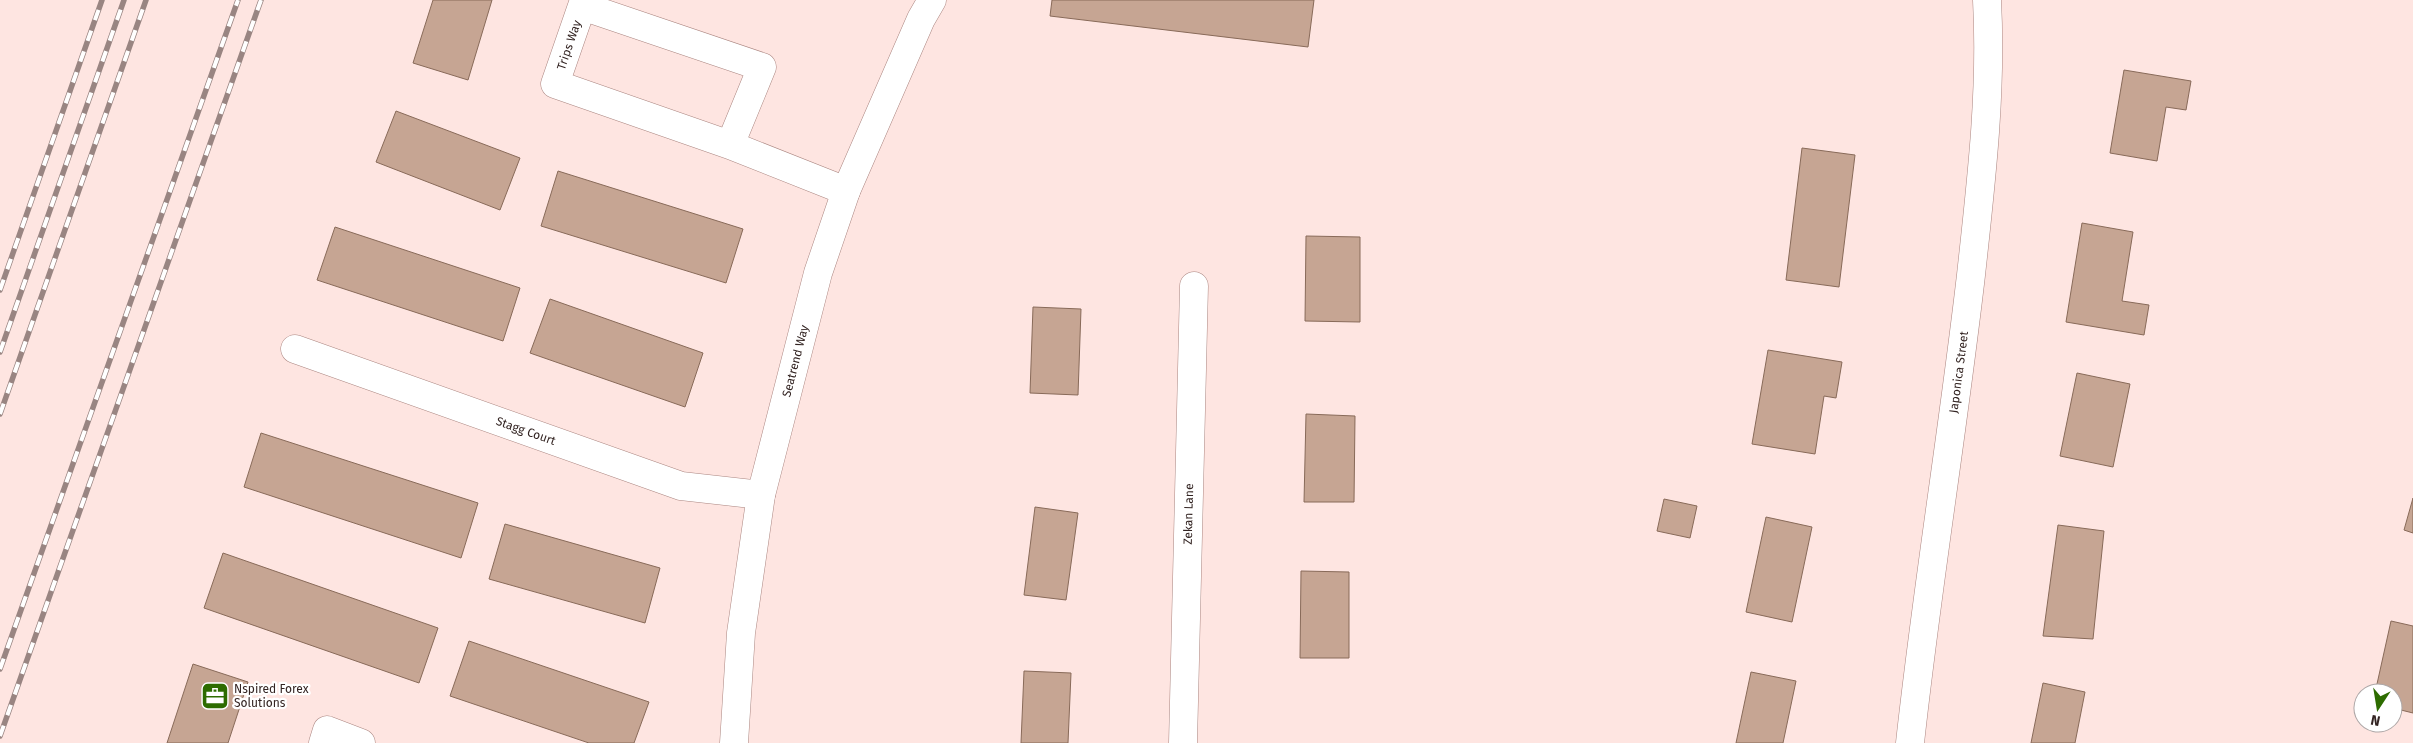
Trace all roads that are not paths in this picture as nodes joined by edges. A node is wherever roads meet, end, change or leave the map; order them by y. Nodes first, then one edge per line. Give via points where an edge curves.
1 (932, 0) edge
2 (1987, 0) edge
3 (730, 145) junction
4 (846, 191) junction
5 (1194, 286) dead end
6 (295, 349) dead end
7 (761, 495) junction
8 (323, 743) edge
9 (361, 743) edge
10 (734, 743) edge
11 (1183, 743) edge
12 (1910, 743) edge

1 - 4 street, Seatrend Way
2 - 12 street, Japonica Street via 1988,90 1984,163
3 - 3 street, Trips Way via 762,67 582,6 556,84
3 - 4 street, Trips Way
4 - 7 street, Seatrend Way via 818,273
5 - 11 street, Zekan Lane
6 - 7 street, Stagg Court via 681,486
7 - 10 street, Seatrend Way via 741,633
8 - 9 street via 327,730

